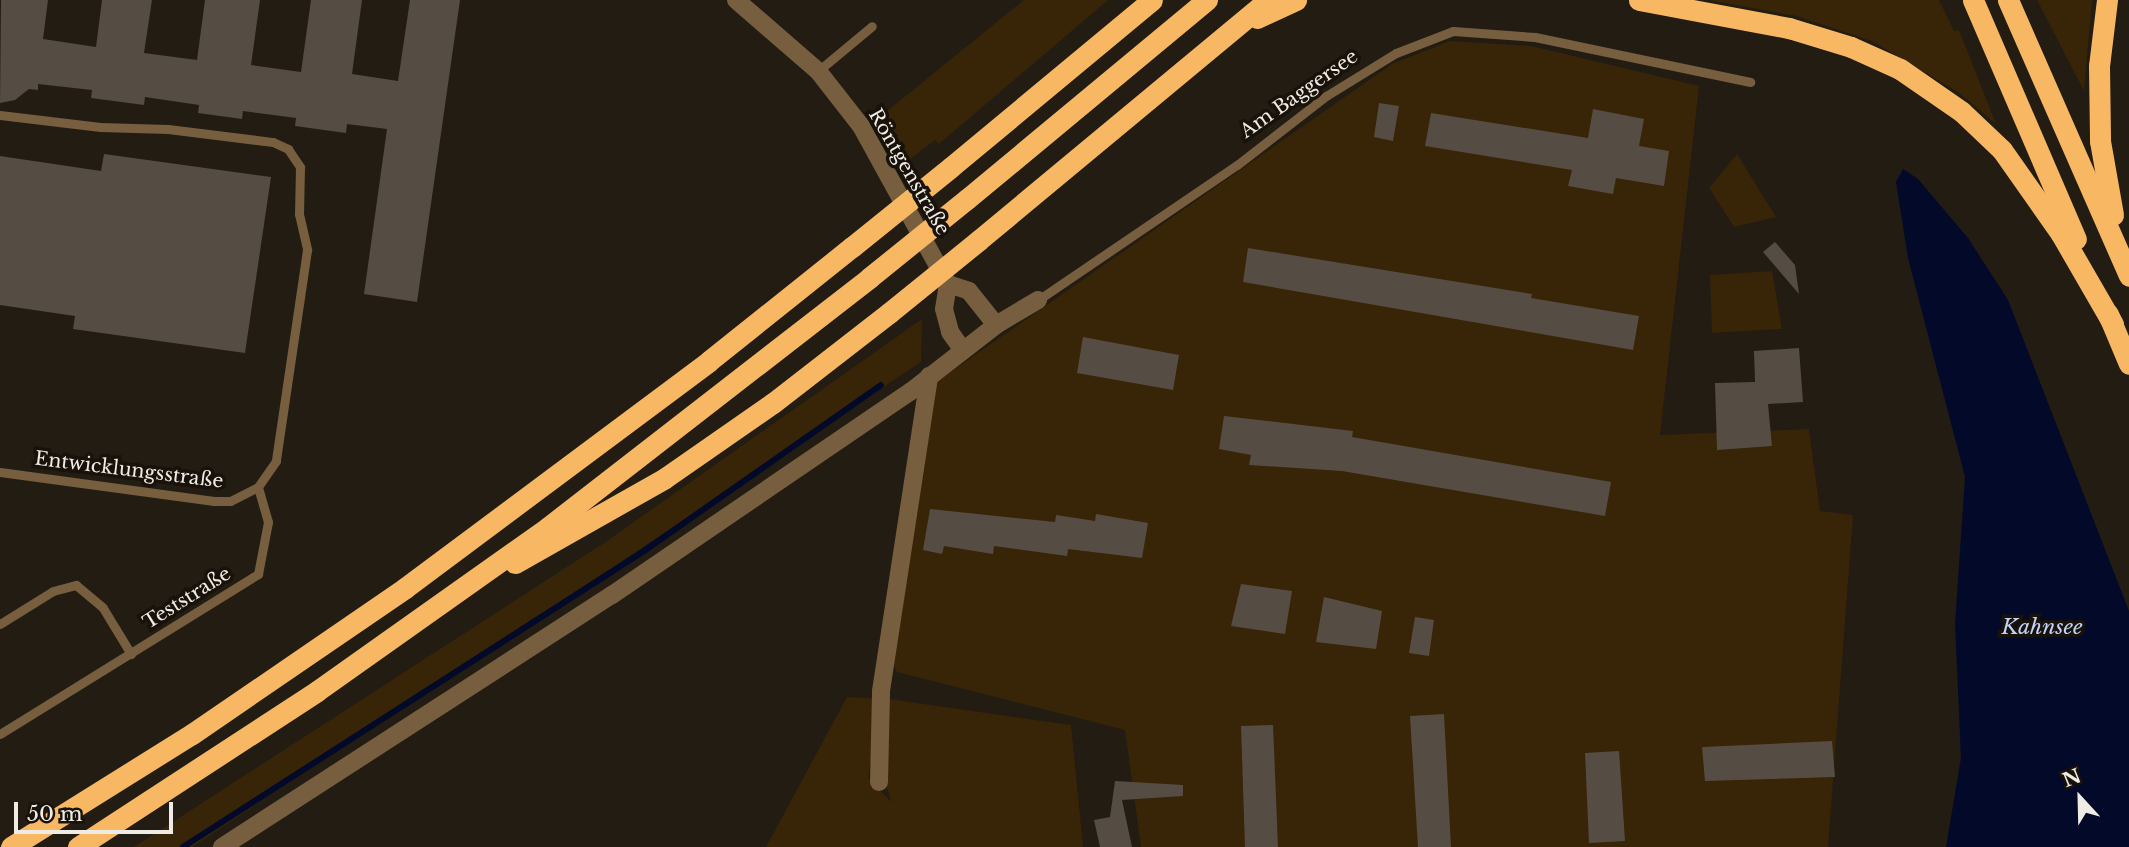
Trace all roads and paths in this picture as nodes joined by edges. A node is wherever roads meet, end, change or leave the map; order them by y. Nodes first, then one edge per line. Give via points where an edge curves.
1 (738, 0) edge
2 (1152, 0) edge
3 (1207, 0) edge
4 (1268, 0) edge
5 (1296, 0) edge
6 (1639, 0) edge
7 (1973, 0) edge
8 (2008, 0) edge
9 (2106, 0) edge
10 (872, 26) dead end
11 (1230, 31) junction
12 (818, 71) junction
13 (1749, 82) dead end
14 (0, 115) edge
15 (2119, 252) junction
16 (2129, 276) edge
17 (948, 284) junction
18 (1038, 300) joint
19 (2113, 324) junction
20 (996, 325) junction
21 (962, 349) junction
22 (2129, 364) edge
23 (929, 376) junction
24 (0, 471) edge
25 (258, 487) junction
26 (460, 590) junction
27 (0, 624) edge
28 (131, 654) junction
29 (0, 734) edge
30 (879, 782) dead end
31 (10, 847) edge
32 (78, 847) edge
33 (222, 847) edge

1 - 12 street, Röntgenstraße
2 - 31 highway, bridge via 676,386 405,588 192,734
3 - 26 highway, bridge via 869,278 628,468
4 - 11 highway
5 - 11 highway
6 - 19 highway via 1788,28 1851,47 1920,83 1962,112 2002,150 2061,234
7 - 19 highway
8 - 15 highway
9 - 15 highway via 2099,66 2100,141
10 - 12 lane
11 - 26 highway, bridge via 774,403 665,478 563,540
12 - 17 street, Röntgenstraße via 861,126
13 - 18 lane, Am Baggersee via 1535,37 1478,30 1444,34 1396,53 1336,90 1237,165
14 - 25 lane via 100,127 168,129 273,142 288,149 300,167 299,214 307,250 276,461
15 - 16 highway
17 - 20 street via 970,291
17 - 21 street via 944,309 950,332
18 - 20 street, Am Baggersee
19 - 22 highway
20 - 21 street, Am Baggersee
21 - 23 street, Am Baggersee
23 - 30 street via 881,691
23 - 33 street, Am Baggersee via 612,595
24 - 25 lane, Entwicklungsstraße via 214,501 230,501
25 - 28 lane, Teststraße via 268,522 258,574
26 - 32 highway
27 - 28 lane, Teststraße via 52,591 76,585 103,608
28 - 29 lane, Teststraße

